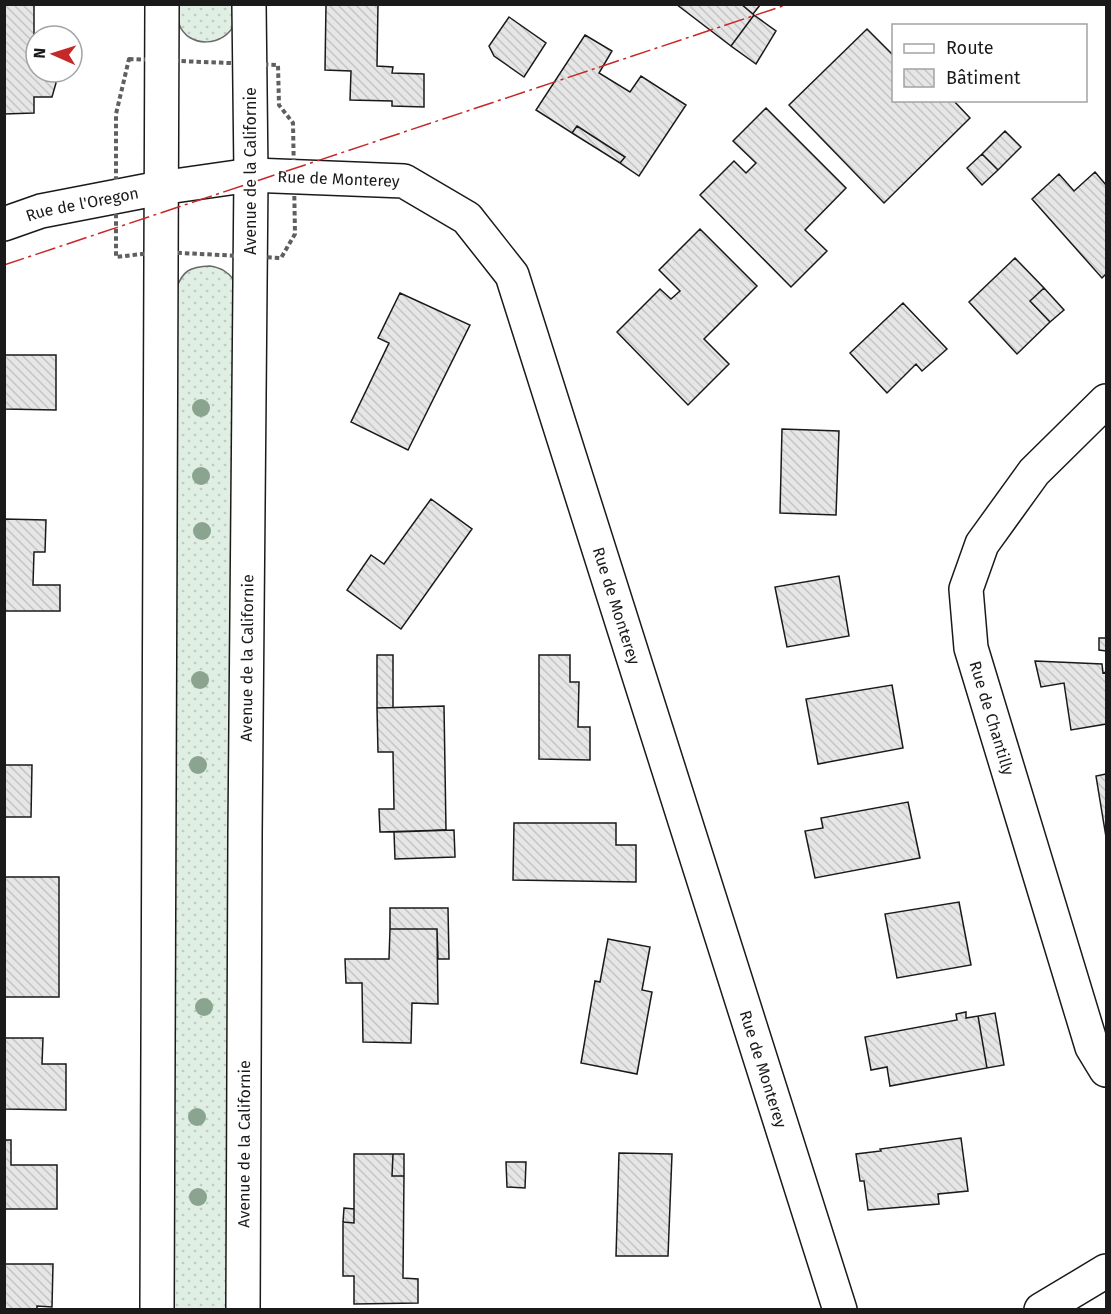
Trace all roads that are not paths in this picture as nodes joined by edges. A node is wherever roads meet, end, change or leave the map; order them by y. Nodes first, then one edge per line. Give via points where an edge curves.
1 (162, 4) edge
2 (249, 4) edge
3 (251, 175) junction
4 (160, 188) junction
5 (4, 224) edge
6 (1107, 401) edge
7 (1107, 1070) edge
8 (1107, 1271) edge
9 (157, 1310) edge
10 (243, 1310) edge
11 (840, 1310) edge
12 (1041, 1310) edge

1 - 4 street
2 - 3 street, Avenue de la Californie
3 - 4 street, Rue de Monterey
3 - 10 street, Avenue de la Californie
3 - 11 street, Rue de Monterey via 404,181 467,218 512,275
4 - 5 street, Rue de l'Oregon via 41,211
4 - 9 street
6 - 7 street, Rue de Chantilly via 1034,472 982,544 966,589 970,648 1092,1047
8 - 12 street

